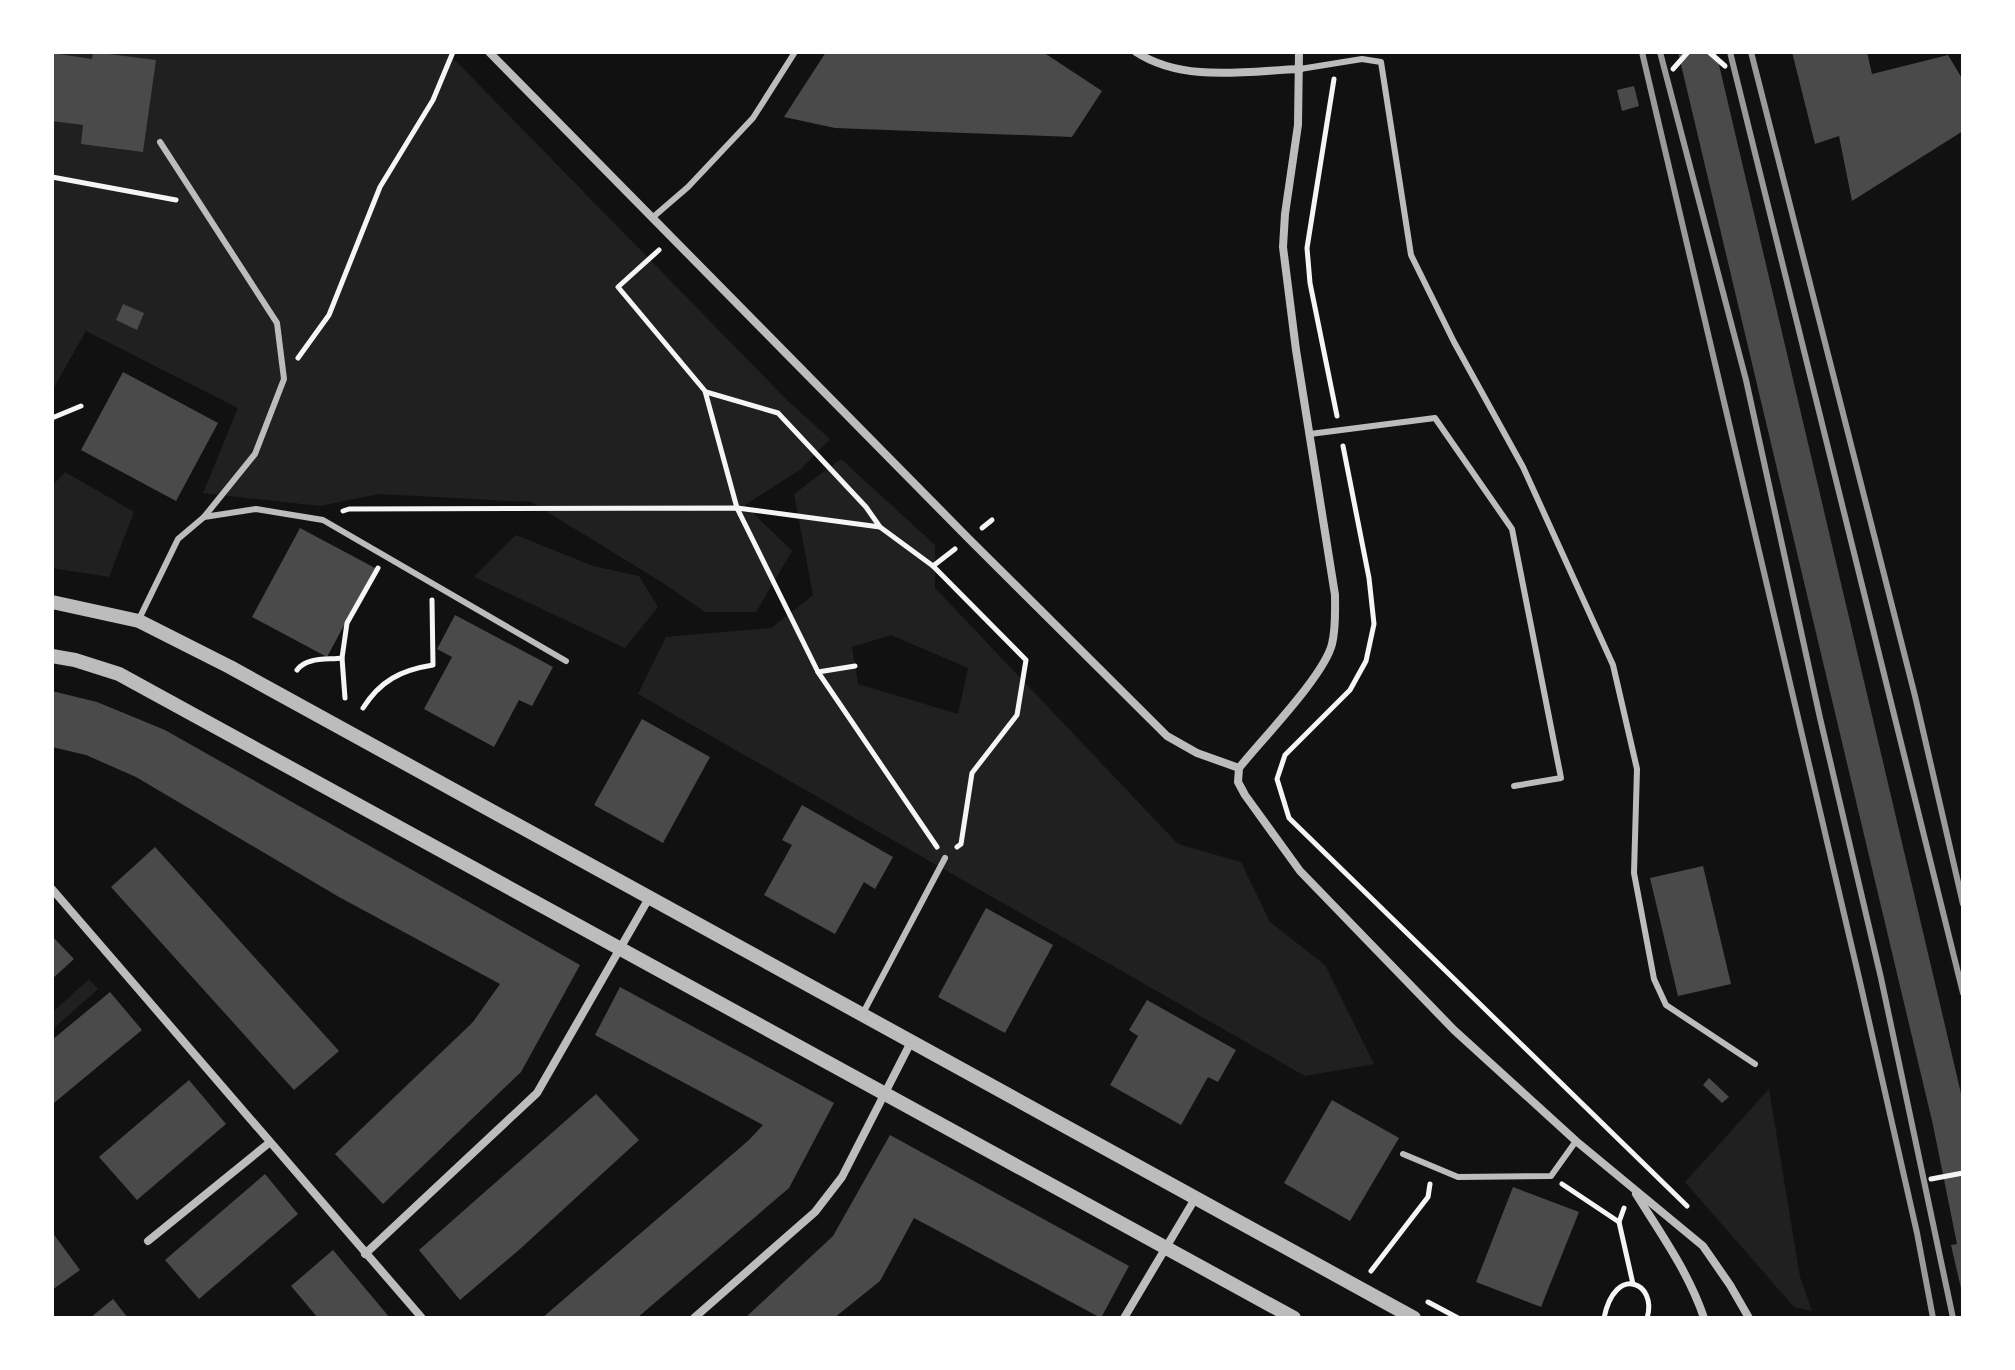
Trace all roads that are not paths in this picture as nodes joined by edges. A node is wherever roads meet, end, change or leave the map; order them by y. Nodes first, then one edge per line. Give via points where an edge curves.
1 (489, 52) edge
2 (795, 52) edge
3 (1136, 52) edge
4 (1299, 52) edge
5 (1300, 69) junction
6 (160, 142) dead end
7 (652, 218) junction
8 (1310, 434) junction
9 (204, 517) junction
10 (52, 602) edge
11 (139, 621) junction
12 (52, 656) edge
13 (566, 661) dead end
14 (1239, 768) junction
15 (1514, 786) dead end
16 (945, 858) road end
17 (52, 889) edge
18 (649, 898) junction
19 (621, 949) junction
20 (862, 1015) junction
21 (911, 1042) junction
22 (1755, 1064) dead end
23 (884, 1093) junction
24 (1576, 1141) junction
25 (269, 1143) junction
26 (1403, 1154) dead end
27 (1631, 1187) junction
28 (1196, 1197) junction
29 (148, 1241) dead end
30 (1166, 1249) junction
31 (365, 1254) junction
32 (1698, 1300) junction
33 (422, 1318) edge
34 (694, 1318) edge
35 (1124, 1318) edge
36 (1294, 1318) edge
37 (1414, 1318) edge
38 (1697, 1318) edge
39 (1704, 1318) edge
40 (1749, 1318) edge

1 - 7 street
2 - 7 lane via 753,118
3 - 5 street via 1176,70
4 - 5 street
5 - 8 street via 1283,247
5 - 22 lane via 1362,59 1381,62 1411,255 1523,467 1613,665 1637,769 1634,873 1654,979 1666,1005
6 - 9 lane via 277,323 284,379 255,454
7 - 14 street via 1167,736
8 - 14 street via 1335,595 1331,647 1321,667
8 - 15 lane via 1435,418 1512,529 1561,778
9 - 11 lane via 178,539
9 - 13 lane via 256,509 323,520
10 - 11 street
11 - 18 street
12 - 19 street via 119,674
14 - 24 street via 1238,782 1245,795 1300,871 1454,1030
16 - 20 lane
17 - 25 street
18 - 19 street
18 - 20 street
19 - 23 street
19 - 31 street via 537,1093
20 - 21 street
21 - 23 street
21 - 28 street
23 - 30 street
23 - 34 street via 842,1177 815,1212
24 - 26 lane via 1551,1176 1458,1177
24 - 27 street
25 - 29 street
25 - 31 street
27 - 32 street
27 - 40 street via 1703,1246
28 - 30 street
28 - 37 street
30 - 35 street
30 - 36 street
31 - 33 street
32 - 38 street
32 - 39 street

